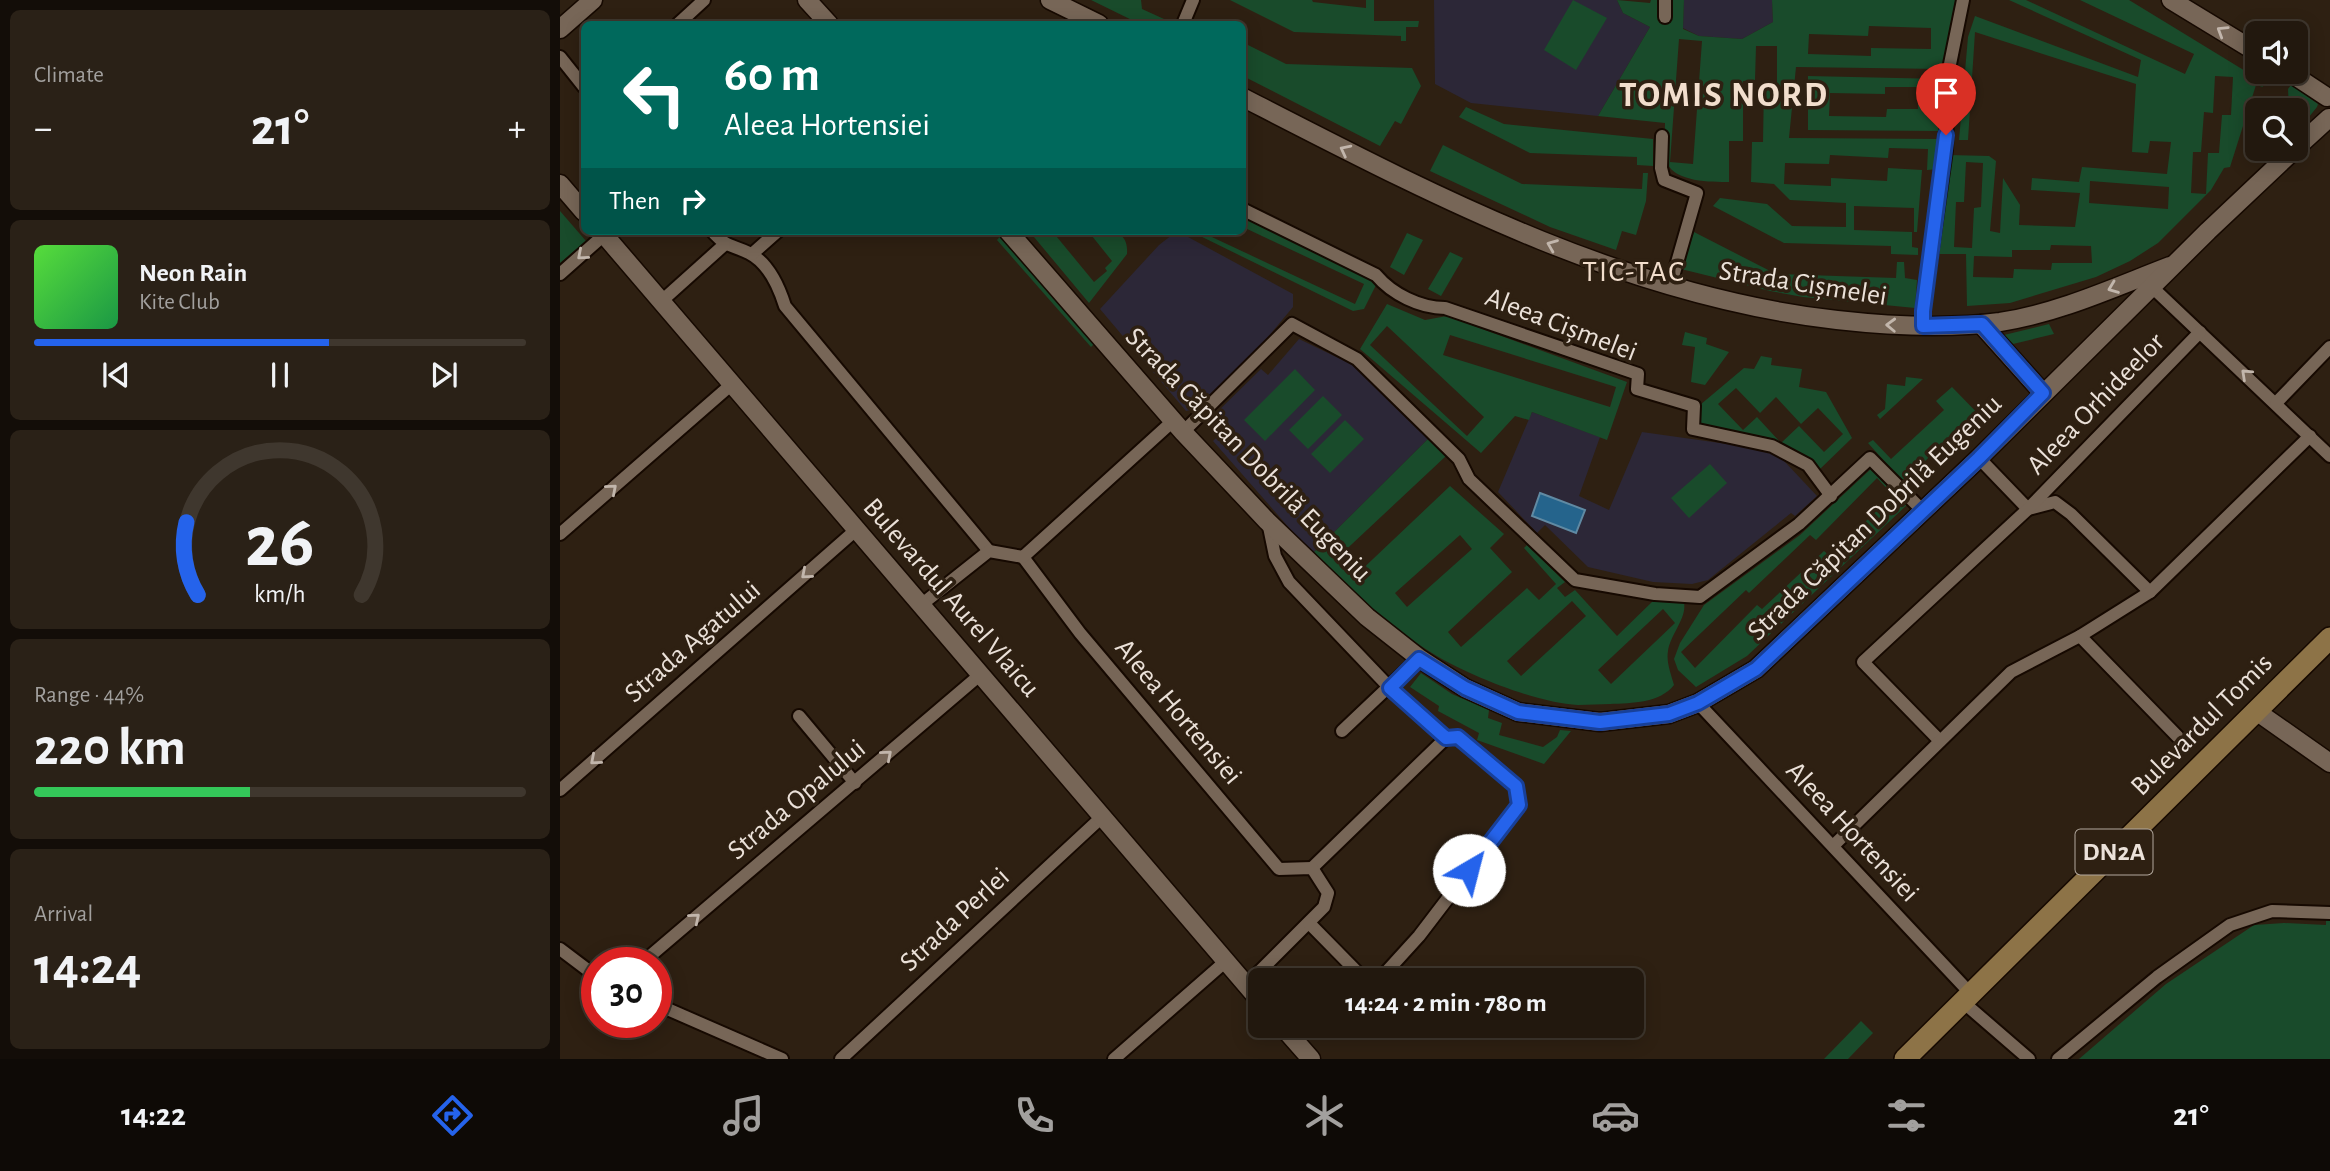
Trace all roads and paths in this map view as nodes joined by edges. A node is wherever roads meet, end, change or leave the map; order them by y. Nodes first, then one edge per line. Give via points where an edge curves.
1 (593, 0) edge
2 (704, 0) edge
3 (807, 0) edge
4 (1050, 0) edge
5 (1192, 0) edge
6 (1665, 0) edge
7 (1964, 0) edge
8 (2171, 0) edge
9 (1665, 18) dead end
10 (681, 21) edge
11 (826, 21) edge
12 (1093, 21) edge
13 (1184, 21) edge
14 (560, 29) edge
15 (2245, 45) edge
16 (560, 57) edge
17 (581, 83) edge
18 (2308, 83) edge
19 (2328, 95) edge
20 (1246, 99) edge
21 (2329, 118) edge
22 (1662, 136) dead end
23 (2308, 137) edge
24 (2282, 161) edge
25 (560, 177) edge
26 (560, 184) edge
27 (581, 202) edge
28 (581, 208) edge
29 (1246, 211) edge
30 (601, 235) edge
31 (607, 235) edge
32 (607, 235) edge
33 (716, 235) edge
34 (773, 235) edge
35 (1011, 235) edge
36 (724, 244) junction
37 (752, 254) junction
38 (2176, 263) junction
39 (560, 274) edge
40 (1670, 287) junction
41 (2152, 287) junction
42 (665, 298) junction
43 (1982, 324) junction
44 (1923, 326) junction
45 (2200, 332) junction
46 (2330, 347) edge
47 (732, 384) junction
48 (2043, 393) junction
49 (2276, 403) junction
50 (1178, 426) junction
51 (2310, 436) junction
52 (2330, 456) edge
53 (1979, 458) junction
54 (1830, 496) junction
55 (2028, 509) junction
56 (1923, 511) junction
57 (1267, 521) junction
58 (857, 530) junction
59 (560, 534) edge
60 (989, 551) junction
61 (1023, 557) junction
62 (2150, 592) junction
63 (926, 601) junction
64 (2080, 636) junction
65 (2330, 638) edge
66 (1419, 659) junction
67 (981, 674) junction
68 (1390, 688) junction
69 (1698, 703) junction
70 (2256, 710) junction
71 (799, 716) dead end
72 (1342, 730) dead end
73 (2178, 737) dead end
74 (1446, 738) junction
75 (1940, 741) junction
76 (2330, 763) edge
77 (855, 783) junction
78 (560, 790) edge
79 (1103, 816) junction
80 (1833, 846) junction
81 (1312, 868) junction
82 (2330, 913) edge
83 (1309, 923) junction
84 (661, 947) edge
85 (560, 949) edge
86 (1226, 961) junction
87 (581, 964) edge
88 (1268, 968) edge
89 (1353, 968) edge
90 (1390, 968) edge
91 (1248, 970) edge
92 (1248, 987) edge
93 (1967, 998) junction
94 (672, 1011) edge
95 (1293, 1038) edge
96 (1307, 1038) edge
97 (782, 1059) edge
98 (841, 1059) edge
99 (1114, 1059) edge
100 (1311, 1059) edge
101 (1326, 1059) edge
102 (1905, 1059) edge
103 (2029, 1059) edge
104 (2058, 1059) edge

1 - 14 street
2 - 10 street
3 - 11 street
4 - 12 street
5 - 13 street
6 - 9 street
7 - 44 street via 1948,75 1946,150
15 -> 8 street
16 - 17 street
18 - 19 street
19 - 21 street via 2324,107
40 -> 20 street, Strada Cișmelei via 1435,195
21 - 23 street, Strada Căpitan Dobrilă Eugeniu
22 - 40 street via 1664,180 1697,193
24 - 38 street, Strada Căpitan Dobrilă Eugeniu
25 - 27 street
26 - 28 street
29 - 54 street, Aleea Cișmelei via 1376,275 1386,287 1429,308 1445,308 1638,374 1637,389 1694,406 1693,429 1772,446 1808,465
30 -> 39 street
31 - 42 street, Bulevardul Aurel Vlaicu
32 - 47 street, Bulevardul Aurel Vlaicu
33 - 36 street
34 - 37 street
35 - 50 street, Strada Căpitan Dobrilă Eugeniu
36 - 37 street
36 - 42 street
37 - 60 street via 776,280 785,306
38 - 41 street, Strada Căpitan Dobrilă Eugeniu
38 -> 43 street, Strada Cișmelei via 2062,307
44 -> 40 street, Strada Cișmelei via 1819,318
41 - 45 street, Aleea Orhideelor
41 - 48 street, Strada Căpitan Dobrilă Eugeniu
42 - 63 street, Bulevardul Aurel Vlaicu
43 - 44 street, Strada Cișmelei
43 - 48 street
49 -> 45 street, Aleea Orhideelor
45 - 55 street, Aleea Orhideelor
46 - 49 street
47 - 58 street, Bulevardul Aurel Vlaicu
59 -> 47 street
48 - 53 street, Strada Căpitan Dobrilă Eugeniu
49 - 51 street, Aleea Orhideelor
50 - 54 street via 1292,324 1357,359 1459,459 1469,480 1575,580 1655,594 1700,597
50 - 57 street, Strada Căpitan Dobrilă Eugeniu
50 - 61 street
51 - 52 street, Aleea Orhideelor
51 - 62 street
53 - 55 street, Aleea Orhideelor
53 - 56 street, Strada Căpitan Dobrilă Eugeniu
54 - 56 street via 1870,458
55 - 62 street, Aleea Orhideelor via 2055,502
55 - 75 street, Aleea Orhideelor via 1863,662
56 - 69 street, Strada Căpitan Dobrilă Eugeniu via 1756,669
57 - 66 street, Strada Căpitan Dobrilă Eugeniu via 1367,617
57 - 68 street via 1275,556 1289,582
58 - 67 street, Bulevardul Aurel Vlaicu
58 -> 78 street, Strada Agatului
60 - 61 street
60 - 63 street
61 - 81 street, Aleea Hortensiei via 1080,633 1279,869
62 - 64 street
63 - 91 street, Bulevardul Aurel Vlaicu
64 - 73 street
64 - 75 street via 2011,672
65 - 70 main road, Bulevardul Tomis / DN2A
66 - 68 street
66 - 69 street, Strada Căpitan Dobrilă Eugeniu via 1465,688 1518,712 1600,722 1669,714
77 -> 67 street, Strada Opalului
67 - 79 street, Bulevardul Aurel Vlaicu
68 - 72 street
68 - 74 street
69 - 80 street, Aleea Hortensiei
70 - 76 street
70 - 93 main road, Bulevardul Tomis / DN2A
71 - 77 street
74 - 81 street
74 - 90 street via 1458,737 1516,786 1519,805
75 - 80 street
84 -> 77 street, Strada Opalului
79 - 86 street, Bulevardul Aurel Vlaicu
79 - 98 street, Strada Perlei
80 - 93 street, Aleea Hortensiei
81 - 83 street via 1328,893 1324,907
82 - 104 street via 2272,911 2230,925 2157,977
83 - 88 street
83 - 89 street
85 - 87 street
86 - 92 street, Bulevardul Aurel Vlaicu
86 - 99 street
93 - 102 main road, Bulevardul Tomis / DN2A
93 - 103 street, Aleea Hortensiei
94 - 97 street
95 - 100 street
96 - 101 street

